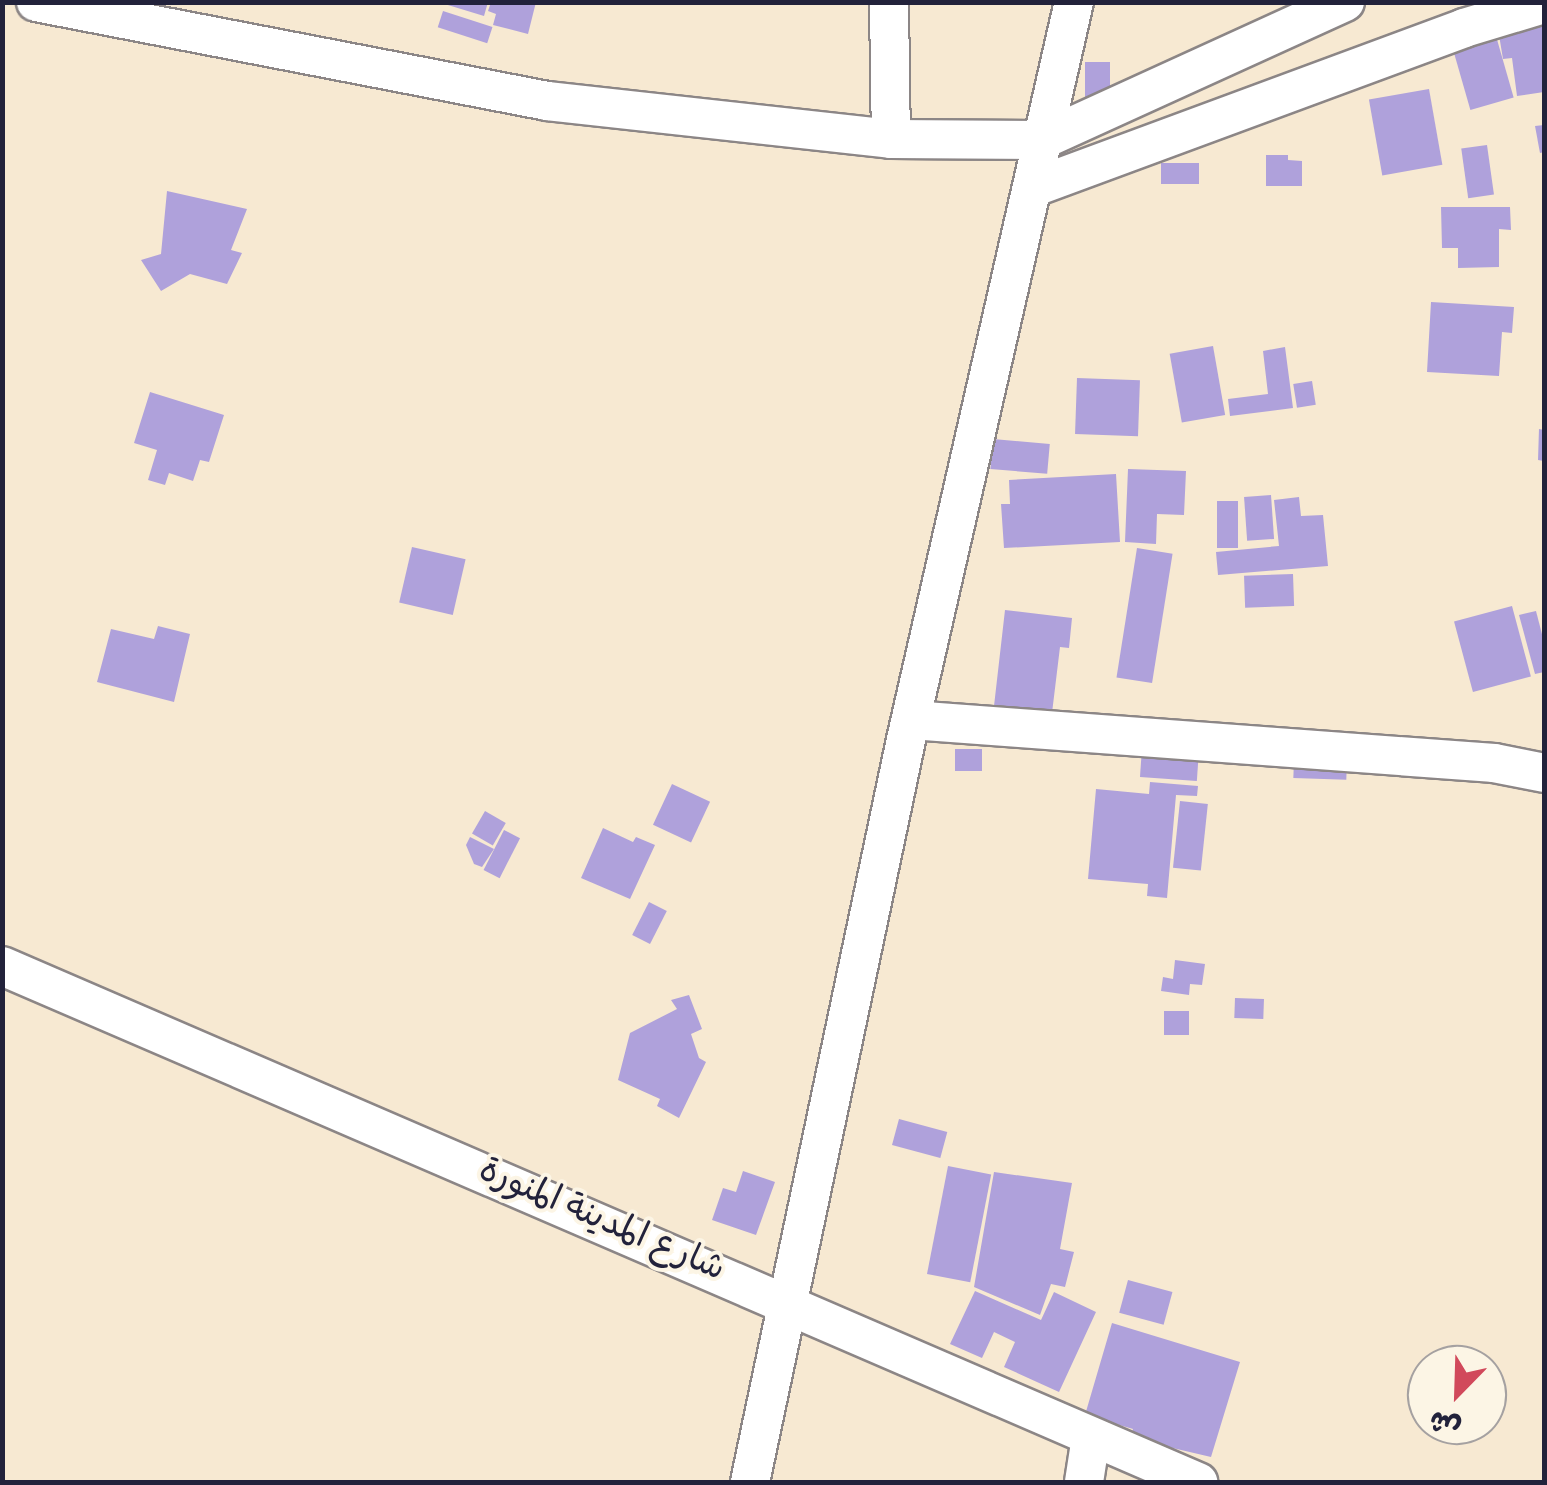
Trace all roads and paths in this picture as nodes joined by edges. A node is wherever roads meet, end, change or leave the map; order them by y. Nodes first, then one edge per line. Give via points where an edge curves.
1 (36, 2) edge
2 (890, 2) edge
3 (1074, 2) edge
4 (1346, 2) edge
5 (1544, 4) edge
6 (892, 139) junction
7 (1042, 140) junction
8 (1032, 188) junction
9 (910, 720) junction
10 (1544, 773) edge
11 (2, 966) edge
12 (788, 1303) junction
13 (1091, 1437) junction
14 (750, 1482) edge
15 (1084, 1482) edge
16 (1198, 1482) edge

1 - 6 street via 547,101
2 - 6 street
3 - 7 street
4 - 7 street
5 - 8 street
6 - 7 street
7 - 8 street
8 - 9 street
9 - 10 street via 1494,763
9 - 12 street
11 - 12 street, شارع المدينة المنورة
12 - 13 street, شارع المدينة المنورة
12 - 14 street
13 - 15 street
13 - 16 street, شارع المدينة المنورة

